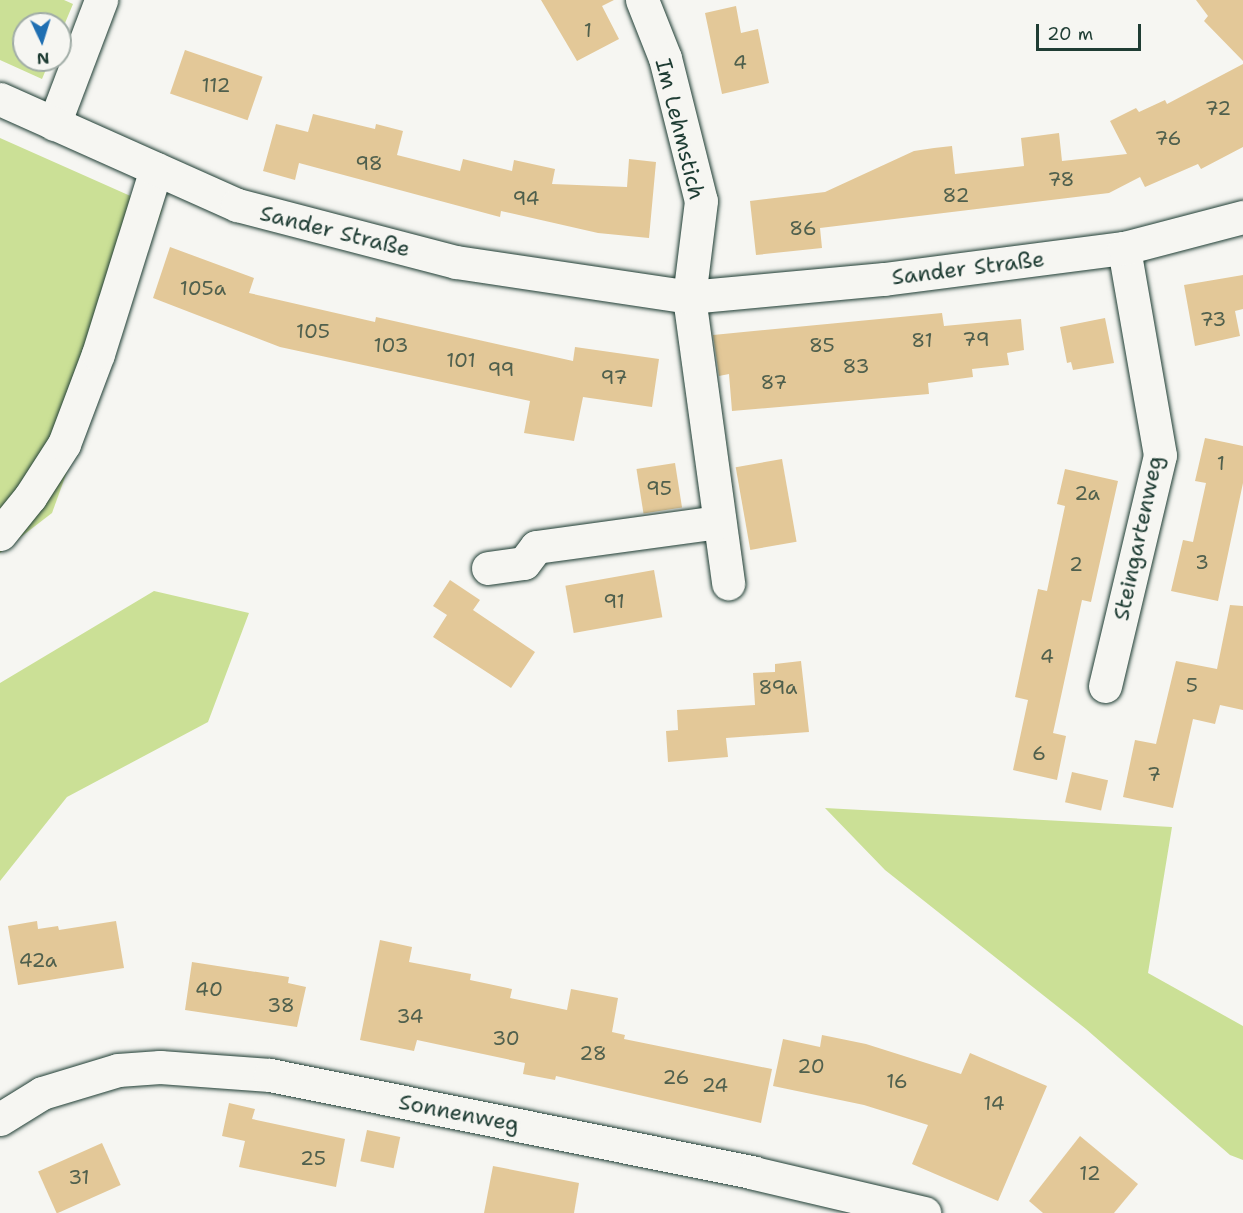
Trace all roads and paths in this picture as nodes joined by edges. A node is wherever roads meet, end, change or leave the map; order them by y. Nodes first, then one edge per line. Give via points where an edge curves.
1 (101, 0) edge
2 (642, 0) edge
3 (0, 99) edge
4 (54, 124) junction
5 (156, 169) junction
6 (1243, 217) edge
7 (1124, 248) junction
8 (689, 297) junction
9 (719, 522) junction
10 (0, 534) edge
11 (488, 568) dead end
12 (728, 583) dead end
13 (1106, 686) dead end
14 (0, 1119) edge
15 (924, 1213) edge

1 - 4 street
2 - 8 street, Im Lehmstich via 665,58 701,201
3 - 4 street, Sander Straße
4 - 5 street, Sander Straße
5 - 8 street, Sander Straße via 237,205 456,262
5 - 10 street via 98,354 64,444 30,497
6 - 7 street, Sander Straße
7 - 8 street, Sander Straße via 884,279
7 - 13 street, Steingartenweg via 1160,454
8 - 9 street
9 - 11 street via 536,547 524,563
9 - 12 street
14 - 15 street, Sonnenweg via 42,1094 118,1070 160,1067 270,1075 754,1173

